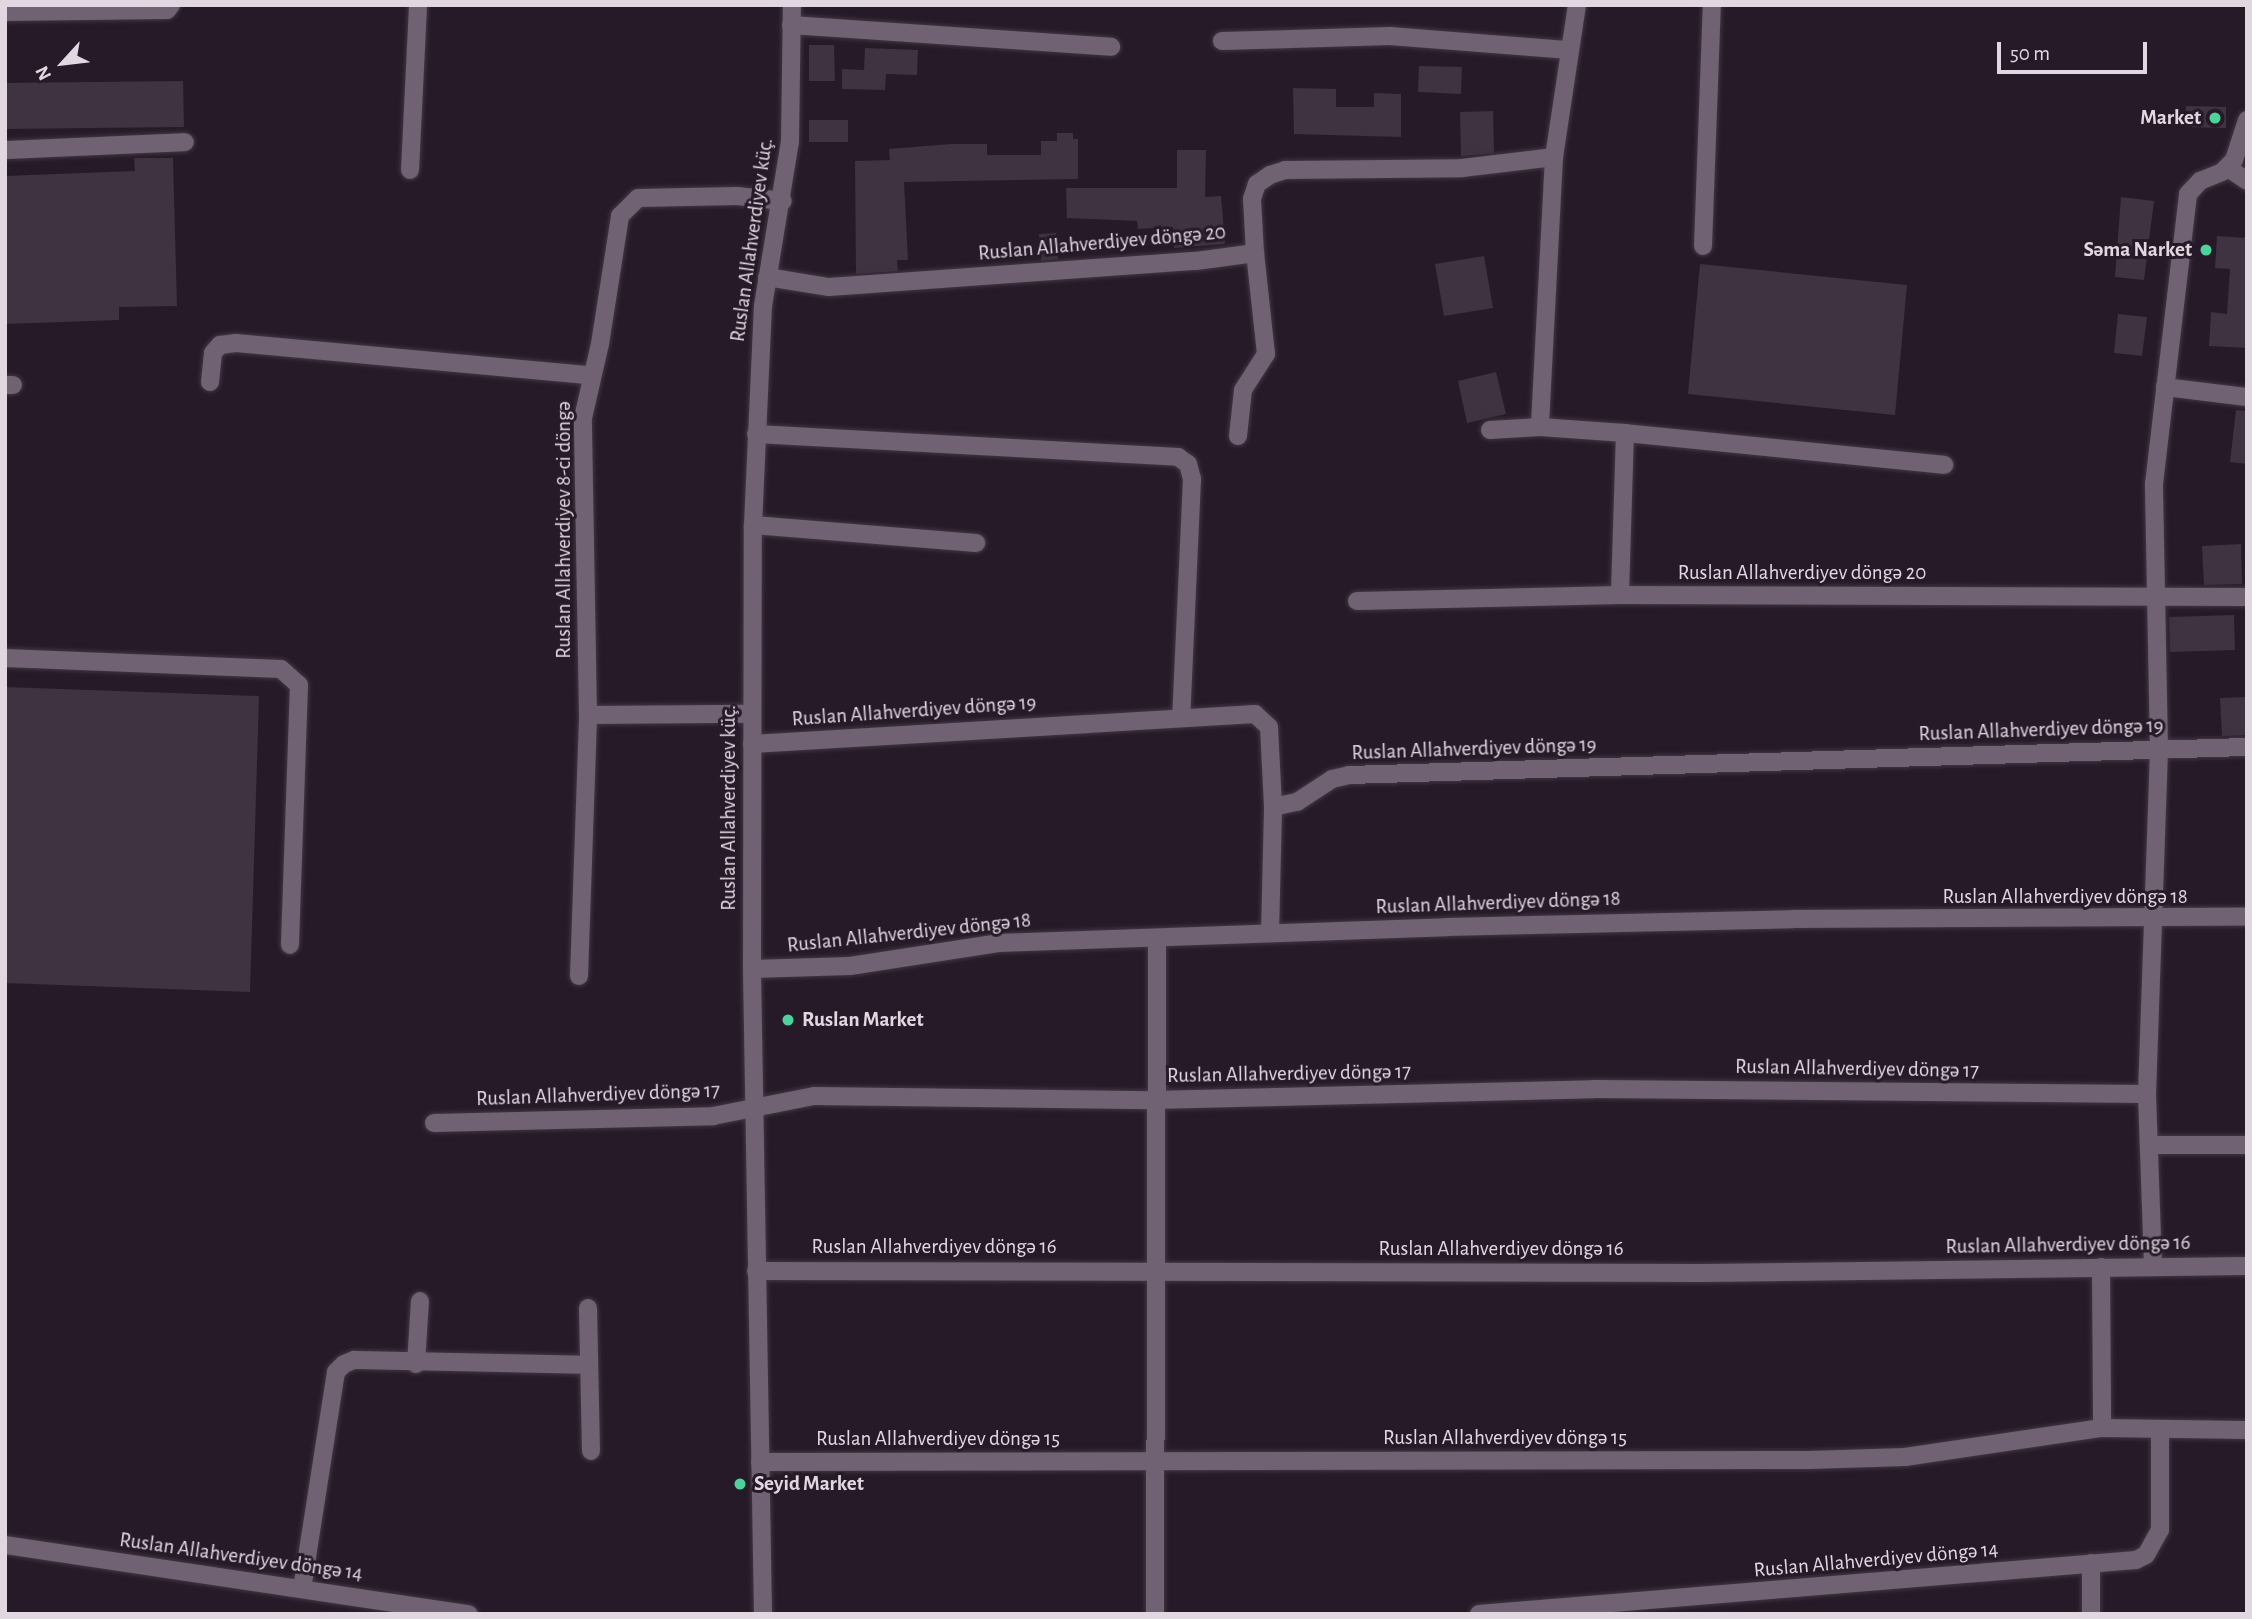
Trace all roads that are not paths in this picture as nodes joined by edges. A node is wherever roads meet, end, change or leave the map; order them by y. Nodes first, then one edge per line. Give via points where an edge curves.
1 (171, 5) edge
2 (418, 5) edge
3 (792, 5) edge
4 (1577, 5) edge
5 (1712, 5) edge
6 (5, 12) edge
7 (791, 25) junction
8 (1222, 41) dead end
9 (1111, 47) dead end
10 (1569, 50) junction
11 (2247, 120) edge
12 (185, 142) dead end
13 (5, 150) edge
14 (1554, 157) junction
15 (2228, 168) junction
16 (410, 170) dead end
17 (2247, 181) edge
18 (783, 201) junction
19 (1703, 246) dead end
20 (1255, 253) junction
21 (767, 277) junction
22 (590, 375) junction
23 (209, 382) dead end
24 (2165, 387) junction
25 (2247, 397) edge
26 (1540, 427) junction
27 (1490, 430) dead end
28 (1625, 433) junction
29 (756, 434) junction
30 (1238, 436) dead end
31 (1944, 465) dead end
32 (753, 525) junction
33 (976, 543) dead end
34 (1620, 595) junction
35 (2247, 597) edge
36 (2154, 600) junction
37 (1357, 601) dead end
38 (5, 658) edge
39 (751, 714) junction
40 (588, 715) junction
41 (1181, 717) junction
42 (752, 744) junction
43 (2247, 747) edge
44 (2160, 749) junction
45 (1273, 807) junction
46 (2247, 917) edge
47 (2152, 920) junction
48 (1270, 933) junction
49 (1157, 938) junction
50 (290, 945) dead end
51 (752, 970) junction
52 (579, 976) dead end
53 (2147, 1094) junction
54 (1154, 1100) junction
55 (756, 1106) junction
56 (435, 1123) dead end
57 (2149, 1145) junction
58 (2247, 1146) edge
59 (2101, 1266) junction
60 (2153, 1266) junction
61 (2247, 1266) edge
62 (1156, 1269) junction
63 (756, 1271) junction
64 (420, 1301) dead end
65 (588, 1308) dead end
66 (416, 1364) junction
67 (587, 1365) junction
68 (2102, 1428) junction
69 (2160, 1430) junction
70 (2247, 1430) edge
71 (591, 1451) dead end
72 (761, 1462) junction
73 (1154, 1462) junction
74 (5, 1545) edge
75 (2091, 1563) junction
76 (302, 1589) junction
77 (469, 1614) edge
78 (764, 1614) edge
79 (1155, 1614) edge
80 (1479, 1614) edge
81 (2091, 1614) edge

1 - 6 street via 167,10
2 - 16 street
3 - 7 street, Ruslan Allahverdiyev küç.
4 - 10 street
5 - 19 street
7 - 9 street
7 - 18 street, Ruslan Allahverdiyev küç.
8 - 10 street via 1390,36
10 - 14 street
11 - 15 street via 2237,155
12 - 13 street
14 - 20 street, Ruslan Allahverdiyev döngə 20 via 1462,168 1285,170 1257,184 1252,199
14 - 26 street
15 - 17 street
15 - 24 street via 2200,181 2188,194
18 - 21 street, Ruslan Allahverdiyev küç.
18 - 22 street, Ruslan Allahverdiyev 8-ci döngə via 737,196 638,198 628,203 620,216 600,344
20 - 21 street, Ruslan Allahverdiyev döngə 20 via 829,287
20 - 30 street via 1266,354 1243,390
21 - 29 street, Ruslan Allahverdiyev küç.
22 - 23 street via 236,343 220,345 213,353
22 - 40 street, Ruslan Allahverdiyev 8-ci döngə via 583,418
24 - 25 street
24 - 36 street via 2154,484
26 - 27 street
26 - 28 street
28 - 31 street
28 - 34 street
29 - 32 street, Ruslan Allahverdiyev küç.
29 - 41 street via 1178,457 1188,464 1192,479
32 - 33 street
32 - 39 street, Ruslan Allahverdiyev küç.
34 - 36 street, Ruslan Allahverdiyev döngə 20
34 - 37 street, Ruslan Allahverdiyev döngə 20
35 - 36 street, Ruslan Allahverdiyev döngə 20
36 - 44 street
38 - 50 street via 281,668 299,684
39 - 40 street
39 - 42 street, Ruslan Allahverdiyev küç.
40 - 52 street, Ruslan Allahverdiyev 8-ci döngə
41 - 42 street, Ruslan Allahverdiyev döngə 19
41 - 45 street, Ruslan Allahverdiyev döngə 19 via 1255,714 1265,719
42 - 51 street, Ruslan Allahverdiyev küç.
43 - 44 street, Ruslan Allahverdiyev döngə 19
44 - 45 street, Ruslan Allahverdiyev döngə 19 via 1349,775 1332,779 1288,805
44 - 47 street
45 - 48 street
46 - 47 street, Ruslan Allahverdiyev döngə 18
47 - 48 street, Ruslan Allahverdiyev döngə 18 via 1779,919
47 - 53 street
48 - 49 street, Ruslan Allahverdiyev döngə 18
49 - 51 street, Ruslan Allahverdiyev döngə 18 via 998,943 850,966
49 - 54 street
51 - 55 street, Ruslan Allahverdiyev küç.
53 - 54 street, Ruslan Allahverdiyev döngə 17 via 1593,1089
53 - 57 street
54 - 55 street, Ruslan Allahverdiyev döngə 17 via 814,1096
54 - 62 street
55 - 56 street, Ruslan Allahverdiyev döngə 17 via 713,1116
55 - 63 street, Ruslan Allahverdiyev küç.
57 - 58 street
57 - 60 street
59 - 60 street, Ruslan Allahverdiyev döngə 16
59 - 62 street, Ruslan Allahverdiyev döngə 16 via 1703,1273
59 - 68 street
60 - 61 street, Ruslan Allahverdiyev döngə 16
62 - 63 street, Ruslan Allahverdiyev döngə 16
62 - 73 street
63 - 72 street, Ruslan Allahverdiyev küç.
64 - 66 street
65 - 67 street
66 - 67 street
66 - 76 street via 354,1360 336,1373
67 - 71 street
68 - 69 street, Ruslan Allahverdiyev döngə 15
68 - 73 street, Ruslan Allahverdiyev döngə 15 via 1905,1457
69 - 70 street, Ruslan Allahverdiyev döngə 15
69 - 75 street, Ruslan Allahverdiyev döngə 14 via 2158,1541 2136,1560
72 - 73 street, Ruslan Allahverdiyev döngə 15
72 - 78 street, Ruslan Allahverdiyev küç.
73 - 79 street
74 - 76 street, Ruslan Allahverdiyev döngə 14
75 - 80 street, Ruslan Allahverdiyev döngə 14
75 - 81 street
76 - 77 street, Ruslan Allahverdiyev döngə 14

